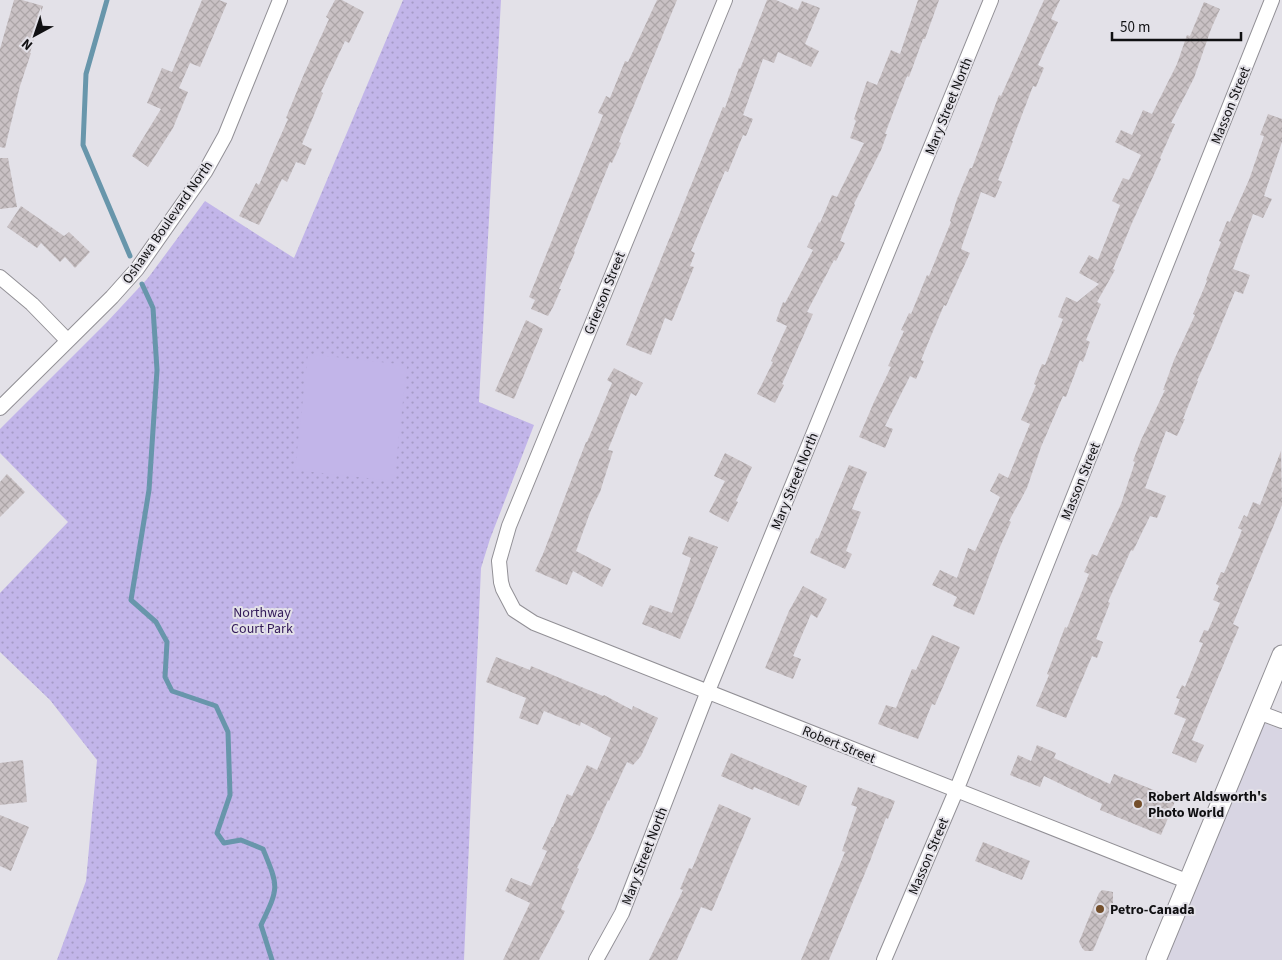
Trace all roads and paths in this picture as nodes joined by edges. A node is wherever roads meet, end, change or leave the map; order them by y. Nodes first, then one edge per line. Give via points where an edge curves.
1 (280, 0) edge
2 (725, 0) edge
3 (991, 0) edge
4 (1272, 0) edge
5 (0, 277) edge
6 (67, 340) junction
7 (0, 408) edge
8 (503, 589) joint
9 (1282, 655) edge
10 (708, 691) junction
11 (1258, 712) junction
12 (1282, 721) edge
13 (956, 790) junction
14 (1189, 882) junction
15 (596, 960) edge
16 (884, 960) edge
17 (1156, 960) edge

1 - 6 street, Oshawa Boulevard North via 225,136 205,172 137,269
2 - 8 street, Grierson Street via 509,526 500,561
3 - 10 street, Mary Street North
4 - 13 street, Masson Street
5 - 6 street
6 - 7 street, Oshawa Boulevard North
8 - 10 street, Robert Street via 514,610 534,623
9 - 11 main road
10 - 13 street, Robert Street
10 - 15 street, Mary Street North via 622,913
11 - 12 street
11 - 14 main road
13 - 14 street, Robert Street
13 - 16 street, Masson Street
14 - 17 main road

